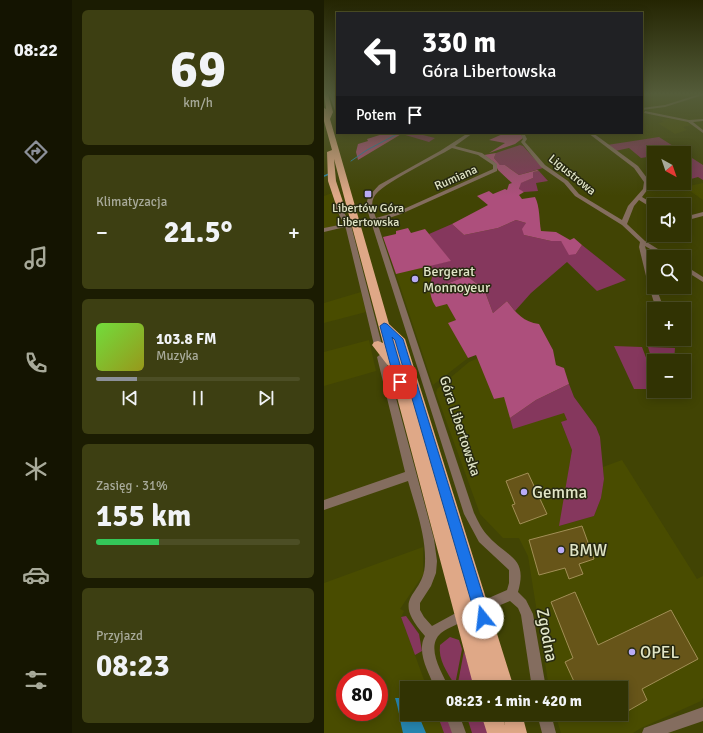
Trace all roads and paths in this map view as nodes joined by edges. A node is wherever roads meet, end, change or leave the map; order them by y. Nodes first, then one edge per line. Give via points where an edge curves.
1 (327, 128) joint
2 (469, 134) edge
3 (522, 134) edge
4 (591, 134) edge
5 (451, 146) junction
6 (639, 197) junction
7 (339, 202) joint
8 (647, 202) edge
9 (703, 214) edge
10 (691, 218) edge
11 (373, 221) junction
12 (624, 224) junction
13 (348, 226) junction
14 (324, 230) edge
15 (643, 242) junction
16 (656, 250) edge
17 (691, 272) edge
18 (703, 280) edge
19 (658, 302) edge
20 (384, 326) junction
21 (378, 345) joint
22 (381, 357) dead end
23 (396, 367) junction
24 (411, 475) junction
25 (324, 505) edge
26 (512, 594) junction
27 (472, 611) junction
28 (432, 635) junction
29 (439, 681) edge
30 (483, 681) edge
31 (501, 681) edge
32 (538, 681) edge
33 (703, 714) edge
34 (455, 721) edge
35 (493, 721) edge
36 (514, 721) edge
37 (546, 721) edge
38 (459, 733) edge
39 (496, 733) edge
40 (517, 733) edge
41 (549, 733) edge
42 (649, 733) edge

1 - 7 highway via 332,181
1 - 20 highway
2 - 5 street, Góra Libertowska
3 - 12 street, Ligustrowa via 525,139 523,142 544,166 566,182 584,200
4 - 6 street via 643,174 647,185
5 - 11 street, Góra Libertowska via 380,187 369,203
5 - 11 street, Rumiana via 480,154 495,165 495,170 399,213
6 - 8 street
6 - 12 street via 627,213
7 - 13 street via 339,209
9 - 10 street
11 - 26 street, Góra Libertowska via 469,514 484,540 515,568 517,578
12 - 15 street, Ligustrowa
13 - 14 street
13 - 21 street
15 - 16 street, Ligustrowa
15 - 19 street via 650,280
17 - 18 street
20 - 23 highway
20 - 27 highway via 399,339
21 - 23 highway
22 - 24 street
23 - 27 highway
24 - 25 street
24 - 28 street via 423,516 431,564 428,580 414,600 414,612 419,622
26 - 27 street
26 - 32 street, Zgodna via 527,614
27 - 28 street via 440,627
27 - 30 highway
27 - 31 highway
28 - 29 street via 428,642 428,651
33 - 42 street
34 - 38 street
35 - 39 highway
36 - 40 highway
37 - 41 street

